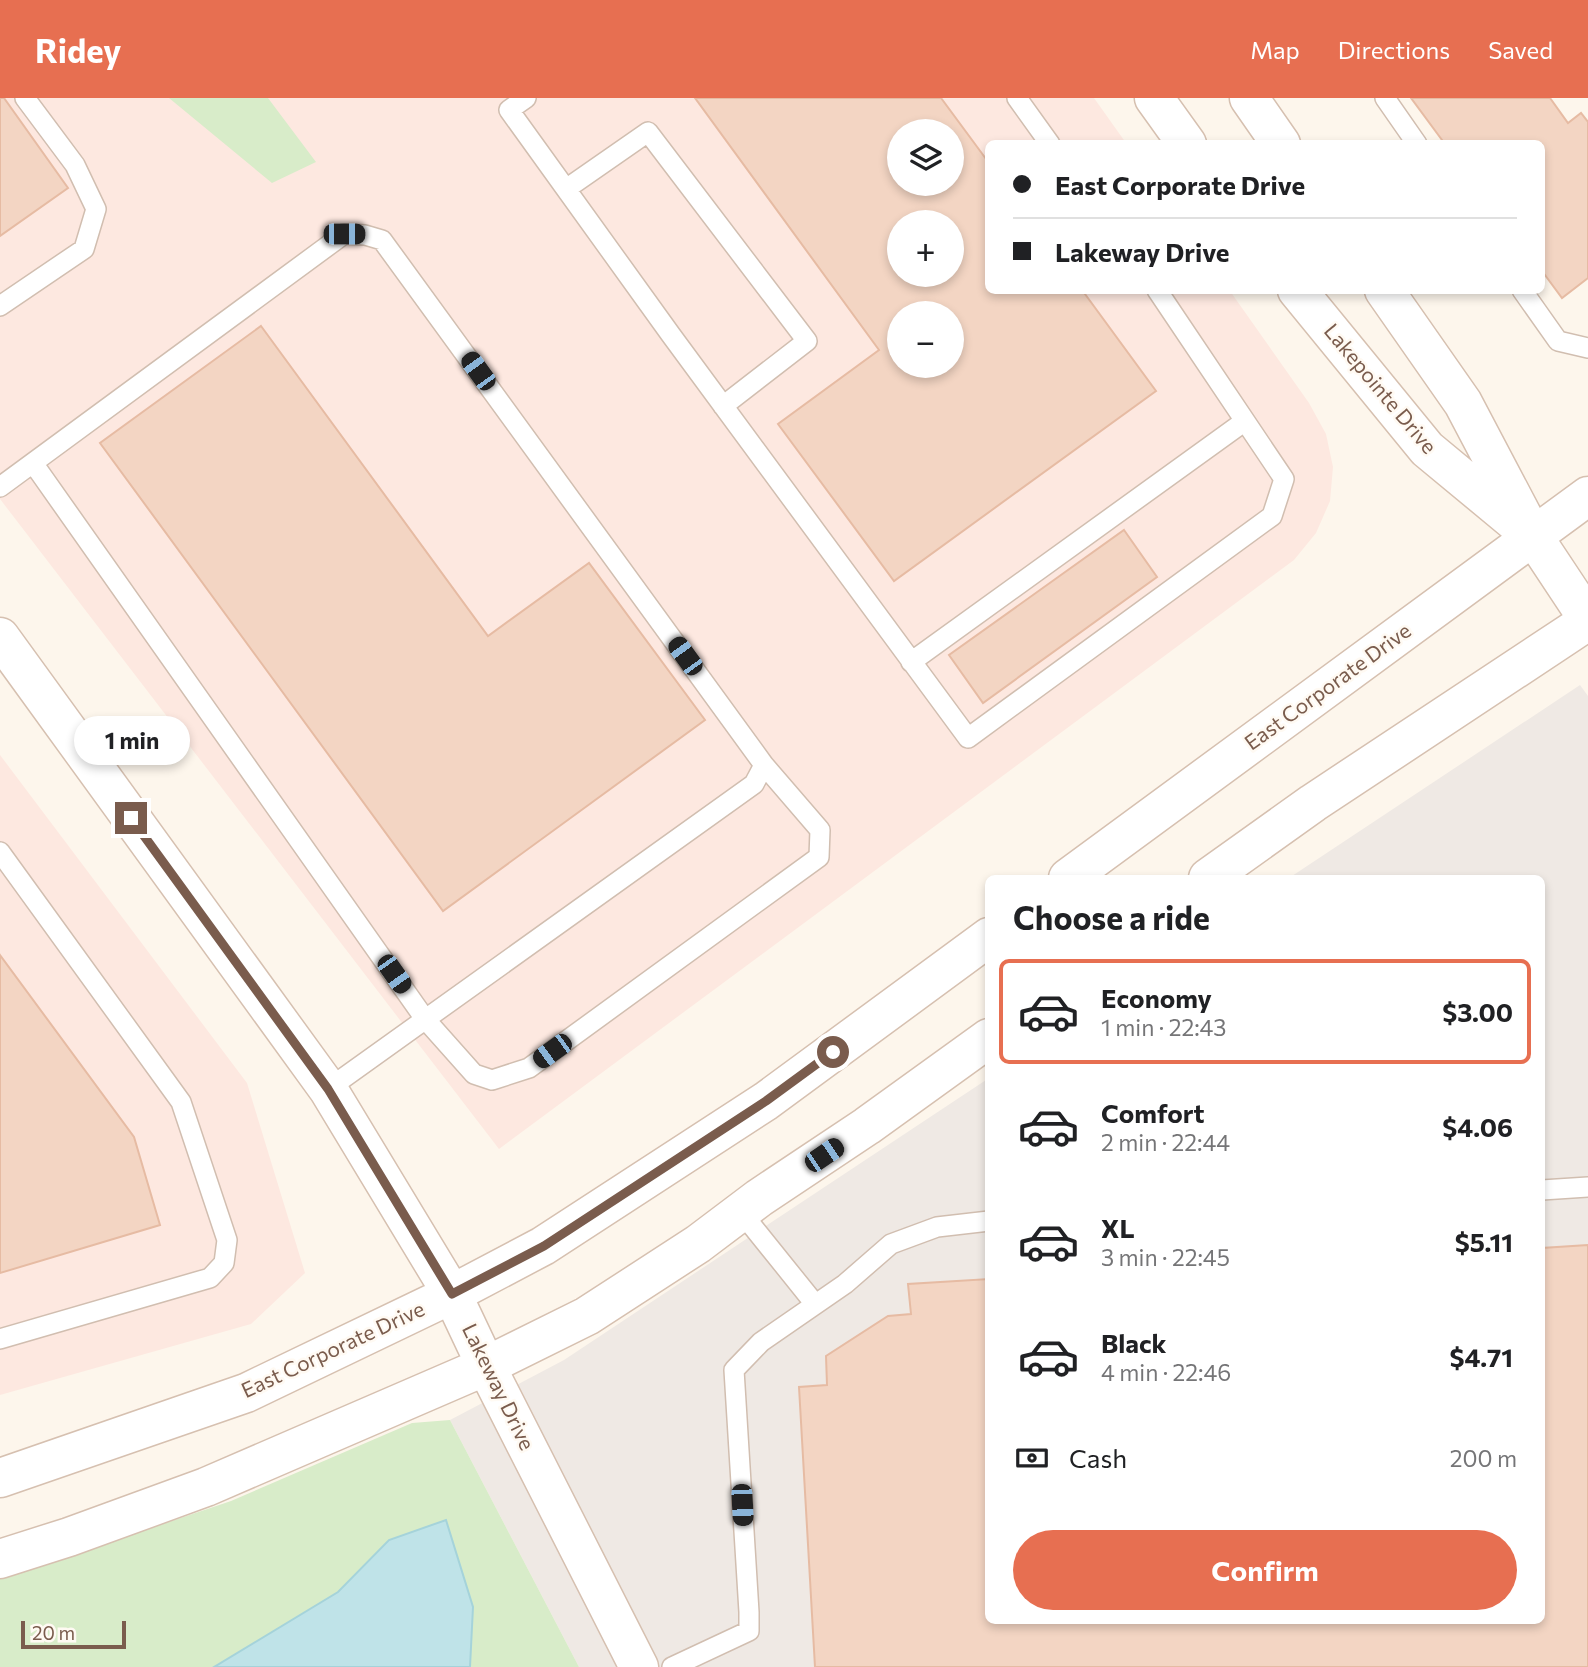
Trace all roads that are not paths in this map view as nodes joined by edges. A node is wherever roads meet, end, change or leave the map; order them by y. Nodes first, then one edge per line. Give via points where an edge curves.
1 (25, 98) edge
2 (526, 98) edge
3 (1017, 98) edge
4 (1154, 98) edge
5 (1249, 98) edge
6 (1385, 98) edge
7 (1047, 140) edge
8 (1184, 140) edge
9 (1278, 140) edge
10 (1415, 140) edge
11 (566, 189) junction
12 (1160, 294) edge
13 (1300, 294) edge
14 (1387, 294) edge
15 (1525, 294) edge
16 (0, 306) edge
17 (1588, 348) edge
18 (723, 406) junction
19 (1245, 421) junction
20 (33, 463) junction
21 (0, 487) edge
22 (1588, 496) edge
23 (1533, 537) junction
24 (1588, 620) edge
25 (0, 637) edge
26 (911, 662) junction
27 (764, 765) junction
28 (0, 852) edge
29 (1072, 875) edge
30 (1212, 875) edge
31 (985, 940) edge
32 (425, 1019) junction
33 (985, 1041) edge
34 (328, 1089) junction
35 (1588, 1188) edge
36 (1545, 1189) edge
37 (741, 1212) junction
38 (985, 1221) edge
39 (452, 1294) junction
40 (815, 1304) junction
41 (0, 1339) edge
42 (486, 1366) junction
43 (0, 1478) edge
44 (0, 1559) edge
45 (639, 1667) edge
46 (672, 1667) edge

1 - 16 lane via 75,165 96,209 84,249
2 - 11 lane via 509,110
3 - 7 lane
4 - 8 street
5 - 9 street
6 - 10 lane
11 - 18 lane
11 - 18 lane via 648,132 807,341
12 - 19 lane
13 - 23 street, Lakepointe Drive via 1427,449
14 - 23 street, Lakepointe Drive via 1463,403
15 - 17 lane via 1558,341
18 - 26 lane
19 - 26 lane
19 - 26 lane via 1284,479 1272,516 968,738
20 - 21 lane
20 - 27 lane via 344,234 382,240
20 - 32 lane
22 - 23 street, East Corporate Drive
23 - 24 street, Lakepointe Drive
23 - 29 street, East Corporate Drive
24 - 30 street
25 - 34 street, Lakeway Drive
27 - 32 lane via 754,784
27 - 32 lane via 820,830 818,857 530,1068 492,1080 474,1074
28 - 41 lane via 181,1102 227,1240 224,1264 210,1278
31 - 39 street, East Corporate Drive via 754,1109 544,1246
32 - 34 lane
33 - 37 street
34 - 39 street, Lakeway Drive
35 - 36 lane
37 - 40 lane
37 - 42 street via 587,1316
38 - 40 lane via 937,1227 891,1244
39 - 42 street, Lakeway Drive
39 - 43 street, East Corporate Drive via 246,1393
40 - 46 lane via 761,1342 734,1370 749,1631
42 - 44 street via 206,1487
42 - 45 street, Lakeway Drive

